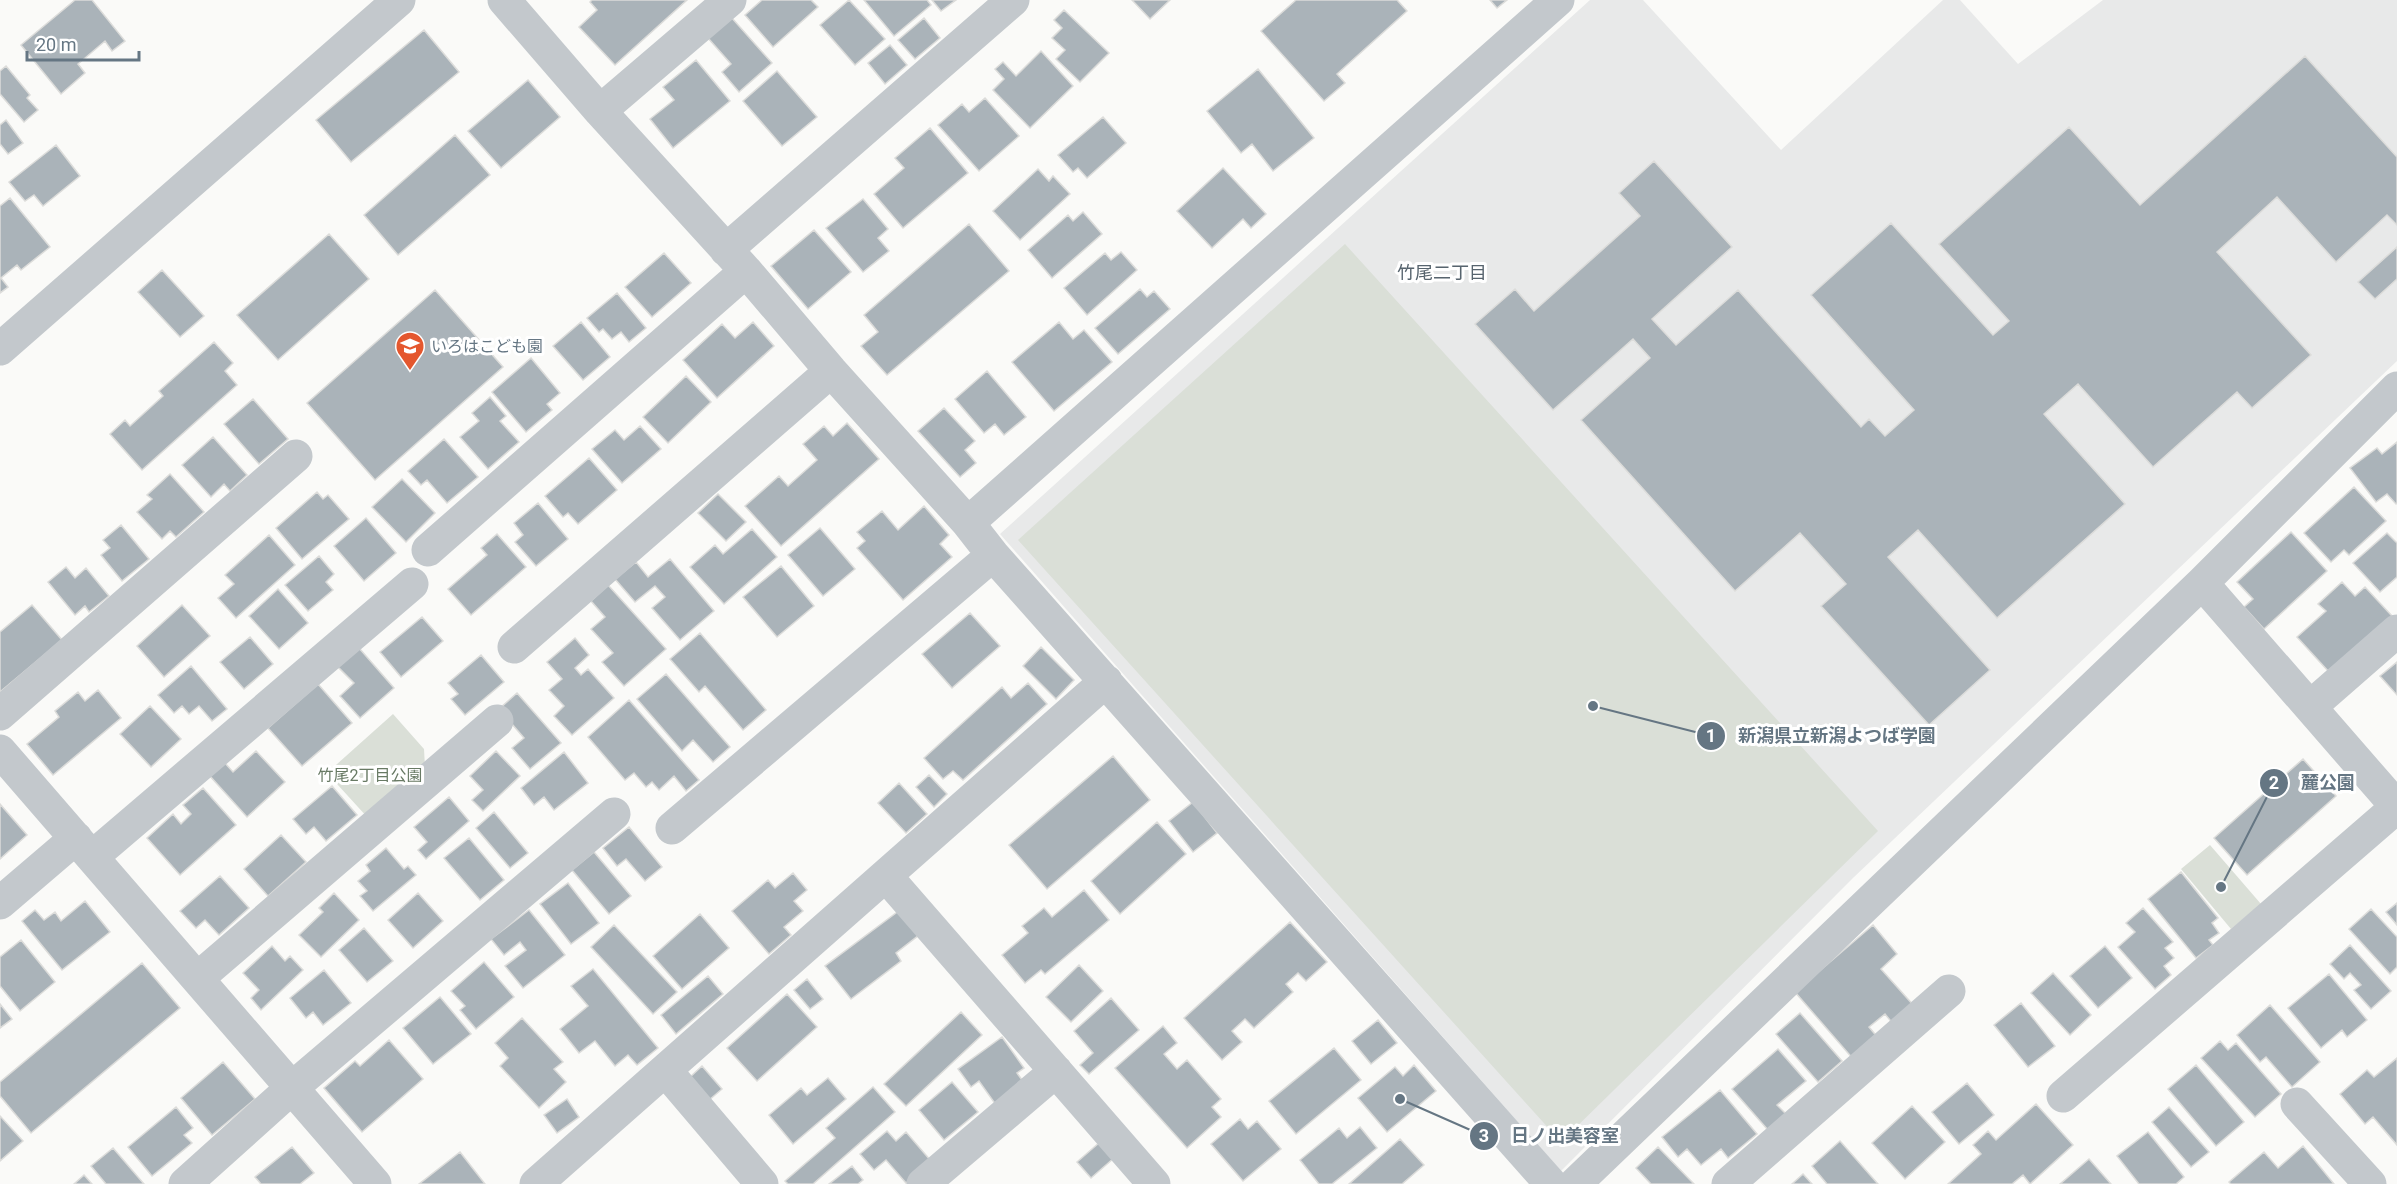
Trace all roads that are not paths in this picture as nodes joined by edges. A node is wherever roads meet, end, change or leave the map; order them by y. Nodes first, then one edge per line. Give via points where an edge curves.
1 (399, 0) edge
2 (504, 0) edge
3 (730, 0) edge
4 (1013, 0) edge
5 (1558, 0) edge
6 (600, 111) junction
7 (736, 261) junction
8 (0, 349) edge
9 (831, 371) junction
10 (2397, 388) edge
11 (296, 456) dead end
12 (968, 523) junction
13 (428, 550) dead end
14 (993, 555) junction
15 (2202, 583) junction
16 (412, 584) dead end
17 (2397, 631) edge
18 (514, 647) dead end
19 (1106, 681) junction
20 (2310, 707) junction
21 (0, 714) edge
22 (497, 721) dead end
23 (0, 751) edge
24 (2397, 807) edge
25 (614, 814) dead end
26 (672, 828) dead end
27 (84, 848) junction
28 (886, 876) junction
29 (0, 903) edge
30 (198, 978) junction
31 (1949, 991) dead end
32 (666, 1071) junction
33 (1056, 1071) junction
34 (293, 1087) junction
35 (2062, 1096) dead end
36 (2297, 1104) dead end
37 (185, 1184) edge
38 (375, 1184) edge
39 (537, 1184) edge
40 (762, 1184) edge
41 (923, 1184) edge
42 (1154, 1184) edge
43 (1551, 1184) edge
44 (1575, 1184) edge
45 (1728, 1184) edge
46 (2370, 1184) edge

1 - 8 street
2 - 6 street
3 - 6 street
4 - 7 street
5 - 12 street
6 - 7 street
7 - 9 street
7 - 13 street
9 - 12 street
9 - 18 street
10 - 15 street
11 - 21 street
12 - 14 street
14 - 19 street
14 - 26 street
15 - 20 street
15 - 44 street
16 - 27 street
17 - 20 street
19 - 28 street
19 - 43 street
20 - 24 street
22 - 30 street
23 - 27 street
24 - 35 street
25 - 34 street
27 - 29 street
27 - 30 street
28 - 32 street
28 - 33 street
30 - 34 street
31 - 45 street
32 - 39 street
32 - 40 street
33 - 41 street
33 - 42 street
34 - 37 street
34 - 38 street
36 - 46 street

